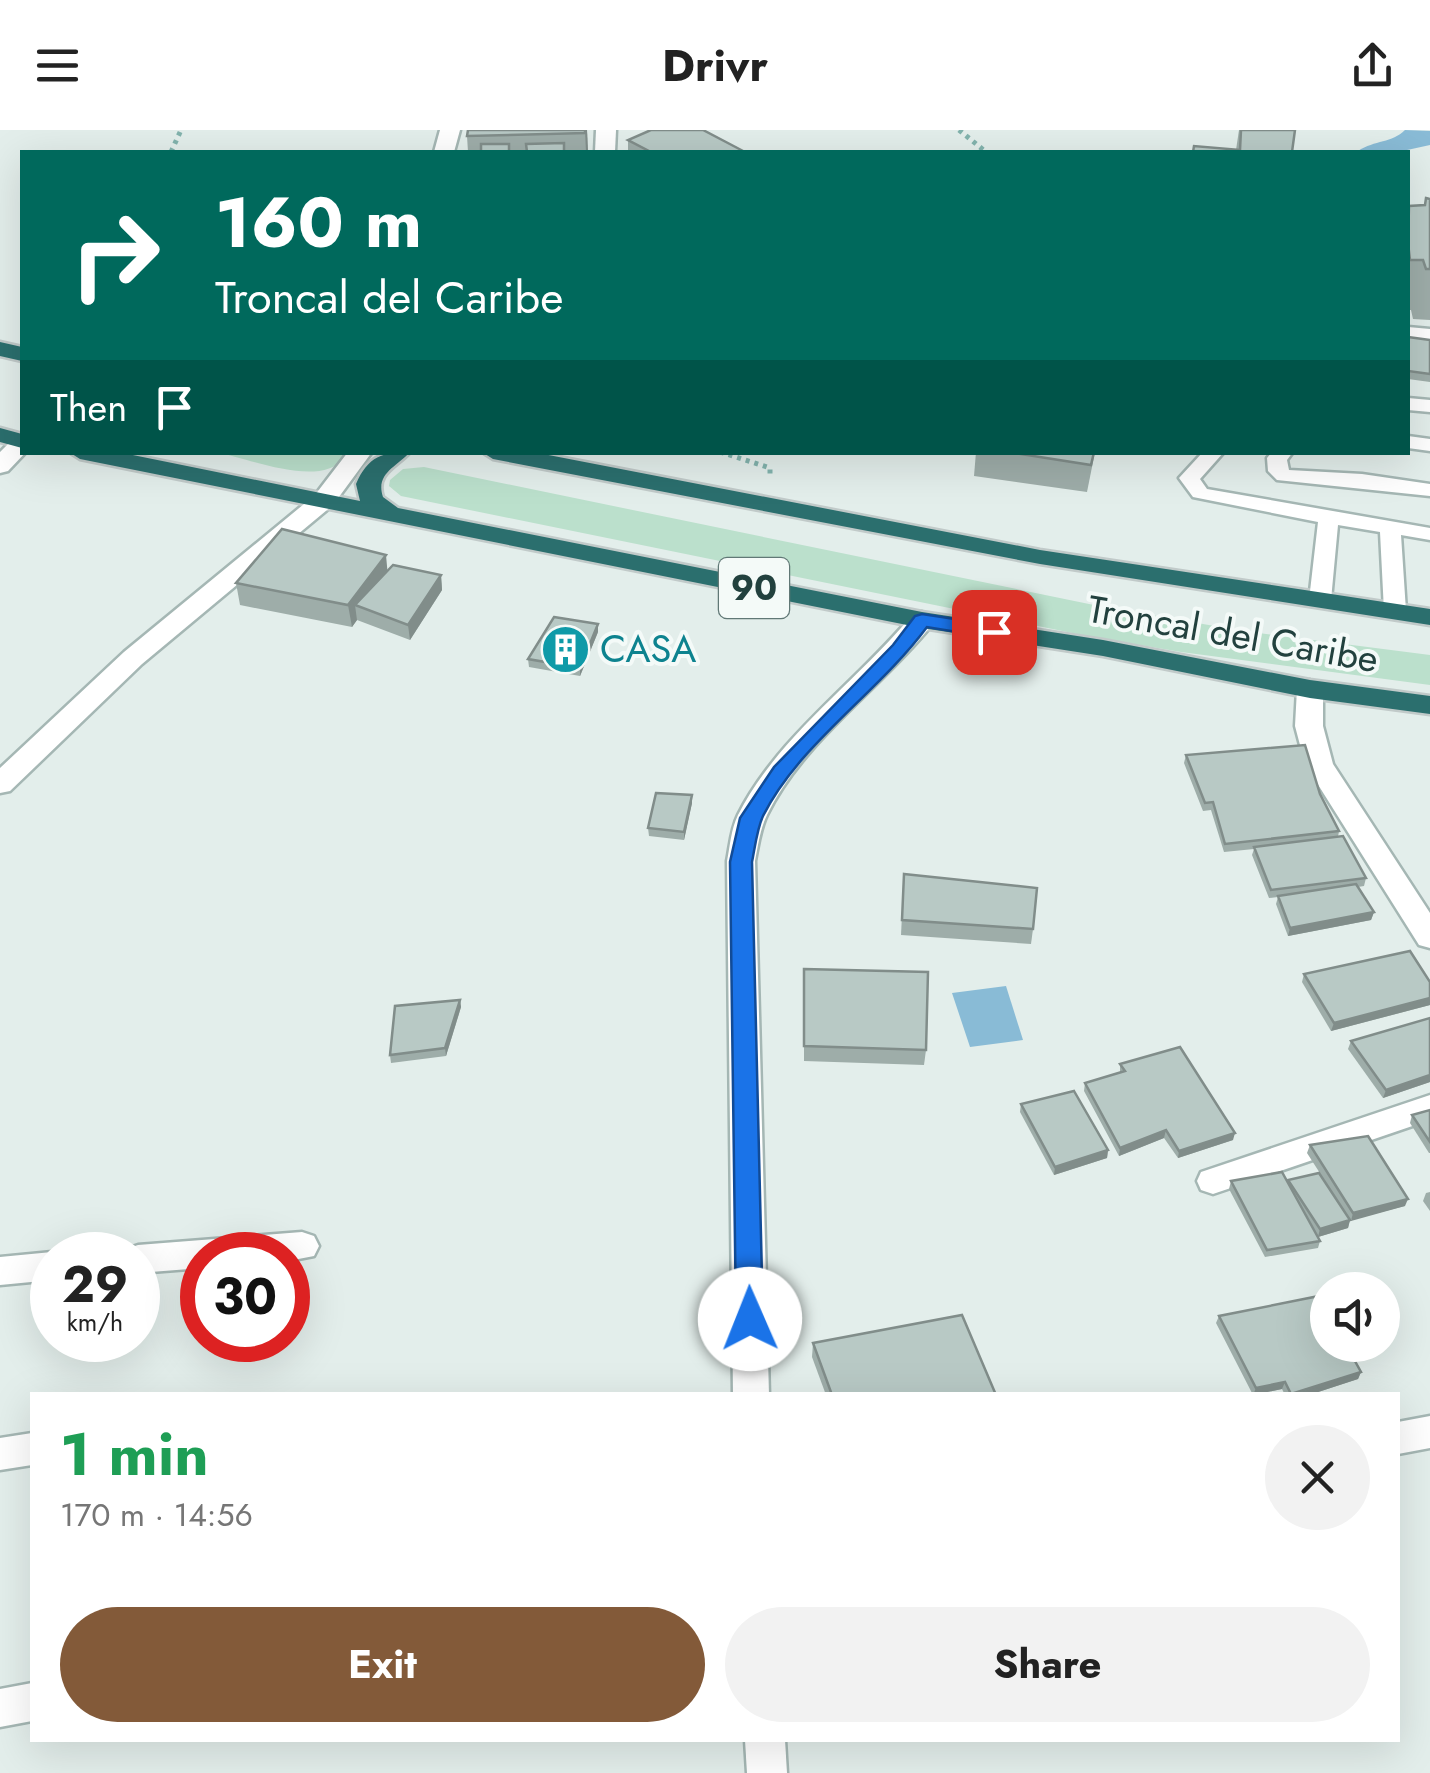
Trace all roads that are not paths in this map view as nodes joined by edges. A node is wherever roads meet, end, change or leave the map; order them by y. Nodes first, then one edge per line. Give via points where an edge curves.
1 (20, 444) edge
2 (95, 455) edge
3 (360, 455) edge
4 (393, 455) edge
5 (509, 455) edge
6 (1212, 455) edge
7 (1281, 462) edge
8 (0, 466) edge
9 (1430, 490) edge
10 (324, 500) junction
11 (1246, 504) junction
12 (1329, 517) junction
13 (406, 520) junction
14 (1390, 526) junction
15 (1430, 534) edge
16 (1320, 600) junction
17 (1396, 611) junction
18 (1430, 616) edge
19 (922, 620) junction
20 (1310, 689) junction
21 (1430, 705) edge
22 (0, 784) edge
23 (1430, 937) edge
24 (1430, 1107) edge
25 (1213, 1181) dead end
26 (30, 1268) edge
27 (0, 1271) edge
28 (751, 1392) edge
29 (1430, 1432) edge
30 (1400, 1438) edge
31 (30, 1449) edge
32 (0, 1454) edge
33 (30, 1702) edge
34 (0, 1708) edge
35 (765, 1742) edge
36 (767, 1773) edge

1 - 8 street
2 - 10 highway, Troncal del Caribe / 90
3 - 10 street
4 - 13 highway via 368,479 368,496 382,511
5 - 16 highway, Troncal del Caribe / 90 via 1040,557
6 - 11 lane via 1188,478 1192,486
7 - 9 lane via 1295,478
7 - 11 lane
10 - 13 highway, Troncal del Caribe / 90
10 - 22 street via 134,658
11 - 12 lane
12 - 14 lane
12 - 16 lane
13 - 19 highway, Troncal del Caribe / 90
14 - 15 lane
14 - 17 lane
16 - 17 highway, Troncal del Caribe / 90
17 - 18 highway, Troncal del Caribe / 90
19 - 20 highway, Troncal del Caribe / 90
19 - 28 street via 781,772 751,818 741,862
20 - 21 highway, Troncal del Caribe / 90
20 - 23 street via 1319,764
24 - 25 street
26 - 27 street
29 - 30 street
31 - 32 street
33 - 34 street
35 - 36 street

